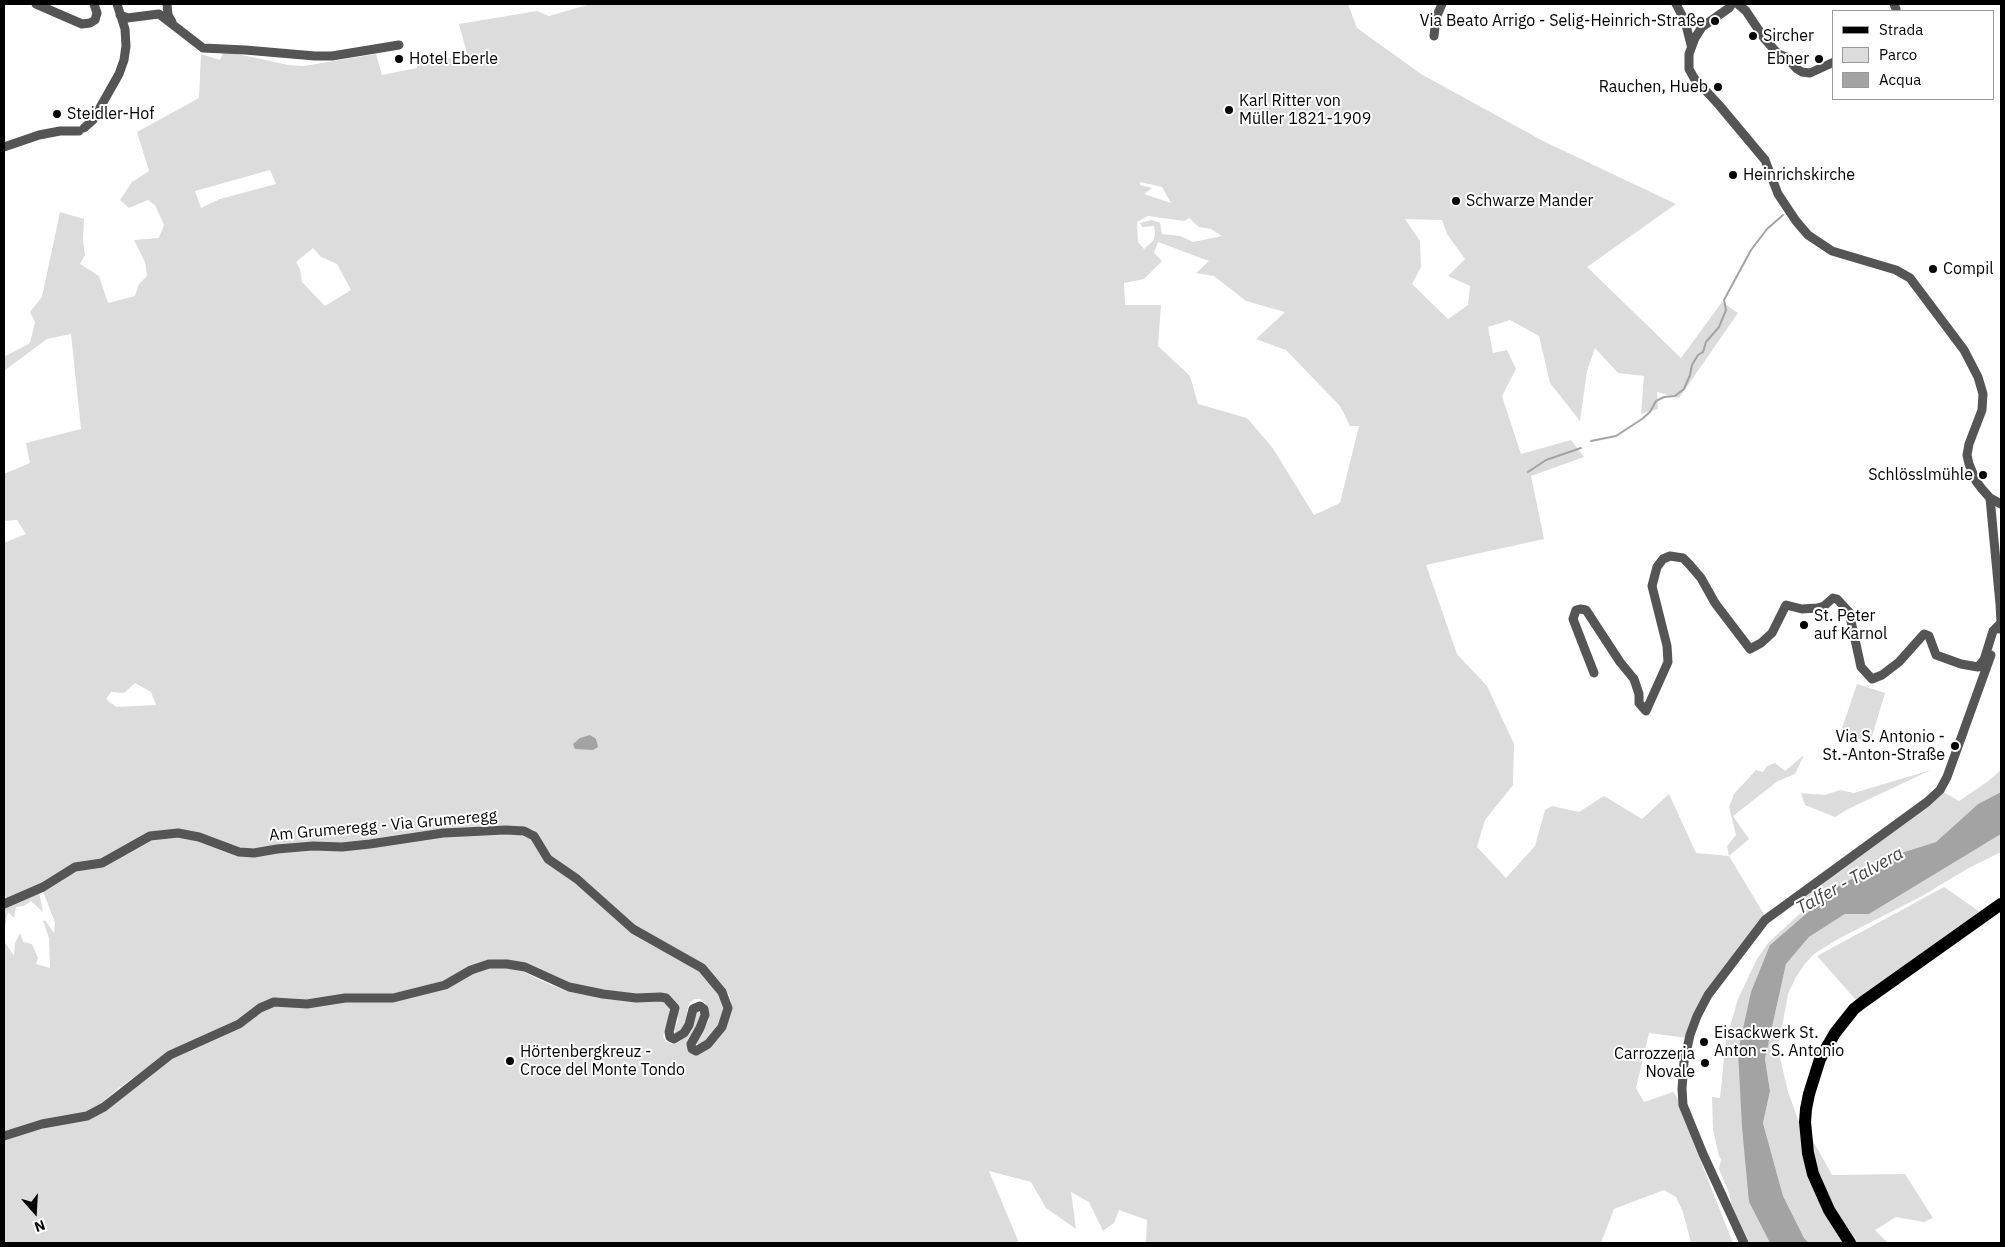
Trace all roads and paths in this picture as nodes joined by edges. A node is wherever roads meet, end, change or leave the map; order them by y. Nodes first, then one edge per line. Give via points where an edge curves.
1 (36, 4) edge
2 (94, 4) edge
3 (118, 4) edge
4 (167, 4) edge
5 (1442, 4) edge
6 (1676, 4) edge
7 (1732, 4) edge
8 (1738, 4) edge
9 (120, 15) junction
10 (1685, 21) junction
11 (173, 25) junction
12 (1702, 27) junction
13 (1434, 36) dead end
14 (399, 45) dead end
15 (1691, 46) junction
16 (1832, 63) edge
17 (4, 148) edge
18 (1990, 498) junction
19 (2001, 504) edge
20 (2001, 623) edge
21 (1594, 673) dead end
22 (4, 904) edge
23 (2001, 904) edge
24 (4, 1136) edge
25 (1744, 1243) edge
26 (1850, 1243) edge

1 - 2 street via 82,24 94,20 97,13
3 - 9 street
4 - 11 street
5 - 13 street
6 - 10 street
7 - 12 street
8 - 16 street via 1778,54 1802,72 1810,73
9 - 11 street via 127,18 159,14
9 - 17 street via 125,29 124,60 93,120 82,129 39,135
10 - 12 street
10 - 15 street
11 - 14 street via 203,48 332,56
12 - 15 street
15 - 18 street via 1689,69 1694,78 1765,160 1778,194 1808,235 1832,251 1896,270 1910,278 1964,350 1983,394 1982,410 1968,455 1976,480
18 - 19 street
18 - 20 street
20 - 21 street via 1993,631 1984,660 1978,667 1936,656 1929,636 1924,634 1899,662 1872,679 1861,667 1849,612 1837,599 1833,598 1817,608 1786,605 1772,633 1750,649 1684,558 1670,556 1657,567 1652,586 1668,662 1646,711 1640,703 1634,679 1586,610 1576,610 1573,619
20 - 25 street via 1947,777 1937,793 1766,920 1708,995 1697,1016 1684,1062 1683,1105
22 - 24 street, Am Grumeregg - Via Grumeregg via 43,887 75,867 102,863 150,836 178,833 200,837 239,852 254,853 295,847 370,844 444,832 524,831 534,836 548,859 577,879 633,929 702,968 722,992 728,1008 722,1027 708,1044 696,1051 691,1044 705,1015 700,1006 693,1009 684,1033 674,1039 669,1032 675,1008 666,998 636,998 569,987 525,967 508,964 489,964 444,985 393,998 345,998 307,1004 274,1002 239,1024 170,1055 104,1107 87,1116 42,1124
23 - 26 main road via 1863,1002 1835,1033 1820,1058 1806,1109 1808,1153 1813,1174 1829,1210

